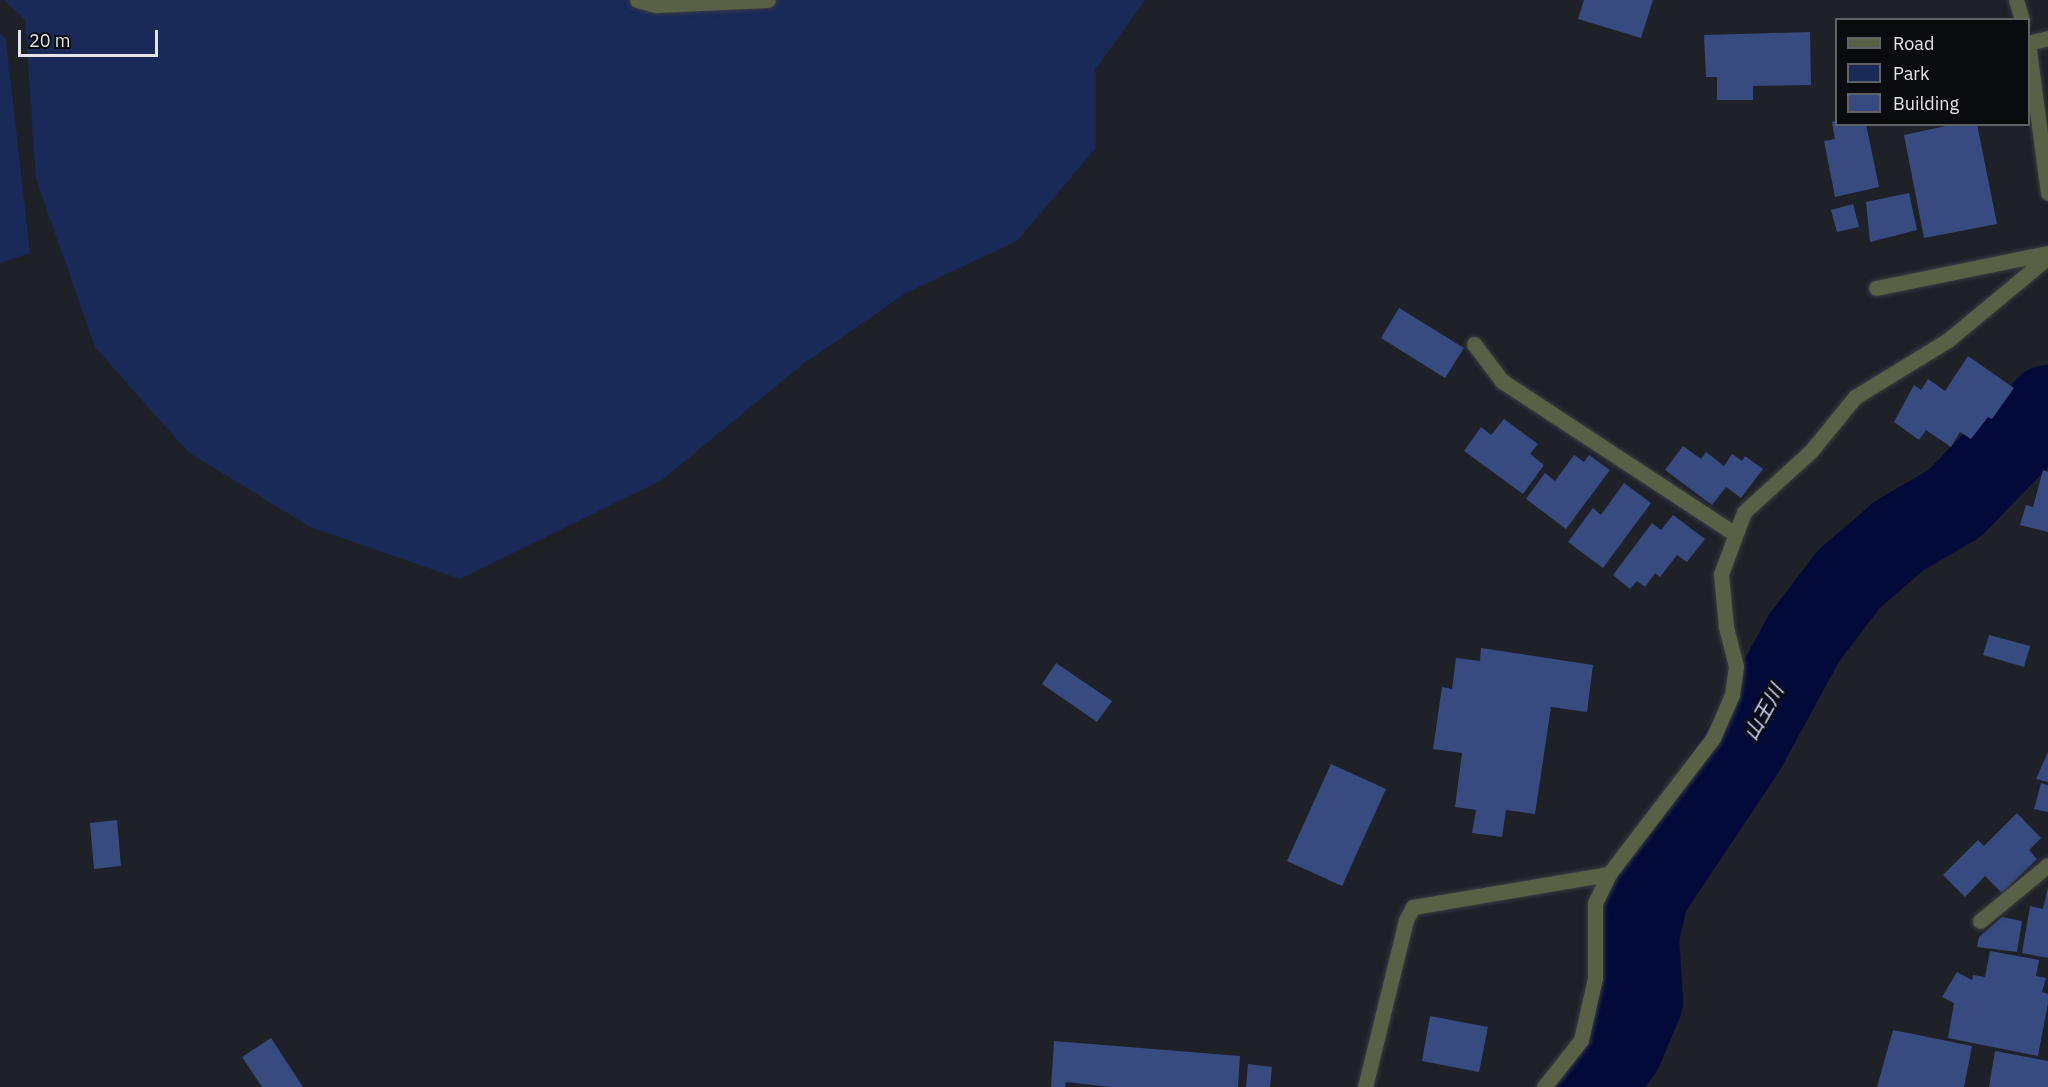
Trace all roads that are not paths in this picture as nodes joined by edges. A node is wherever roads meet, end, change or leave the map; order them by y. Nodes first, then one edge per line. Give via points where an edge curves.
1 (638, 0) edge
2 (768, 0) edge
3 (2016, 0) edge
4 (2021, 18) edge
5 (2048, 38) edge
6 (2030, 42) edge
7 (2030, 58) edge
8 (2048, 193) edge
9 (2048, 253) edge
10 (2048, 257) edge
11 (1876, 288) dead end
12 (1474, 345) dead end
13 (1735, 534) junction
14 (2048, 864) edge
15 (1609, 874) junction
16 (1980, 921) dead end
17 (1365, 1087) edge
18 (1544, 1087) edge

1 - 2 street via 656,5
3 - 4 street
5 - 6 street
7 - 8 street
9 - 11 street
10 - 13 street via 1948,340 1855,397 1811,451 1744,512
12 - 13 street via 1502,381
13 - 15 street via 1721,574 1726,627 1736,666 1732,695 1713,738
14 - 16 street
15 - 17 street via 1413,907 1406,920
15 - 18 street via 1595,903 1595,978 1581,1040

